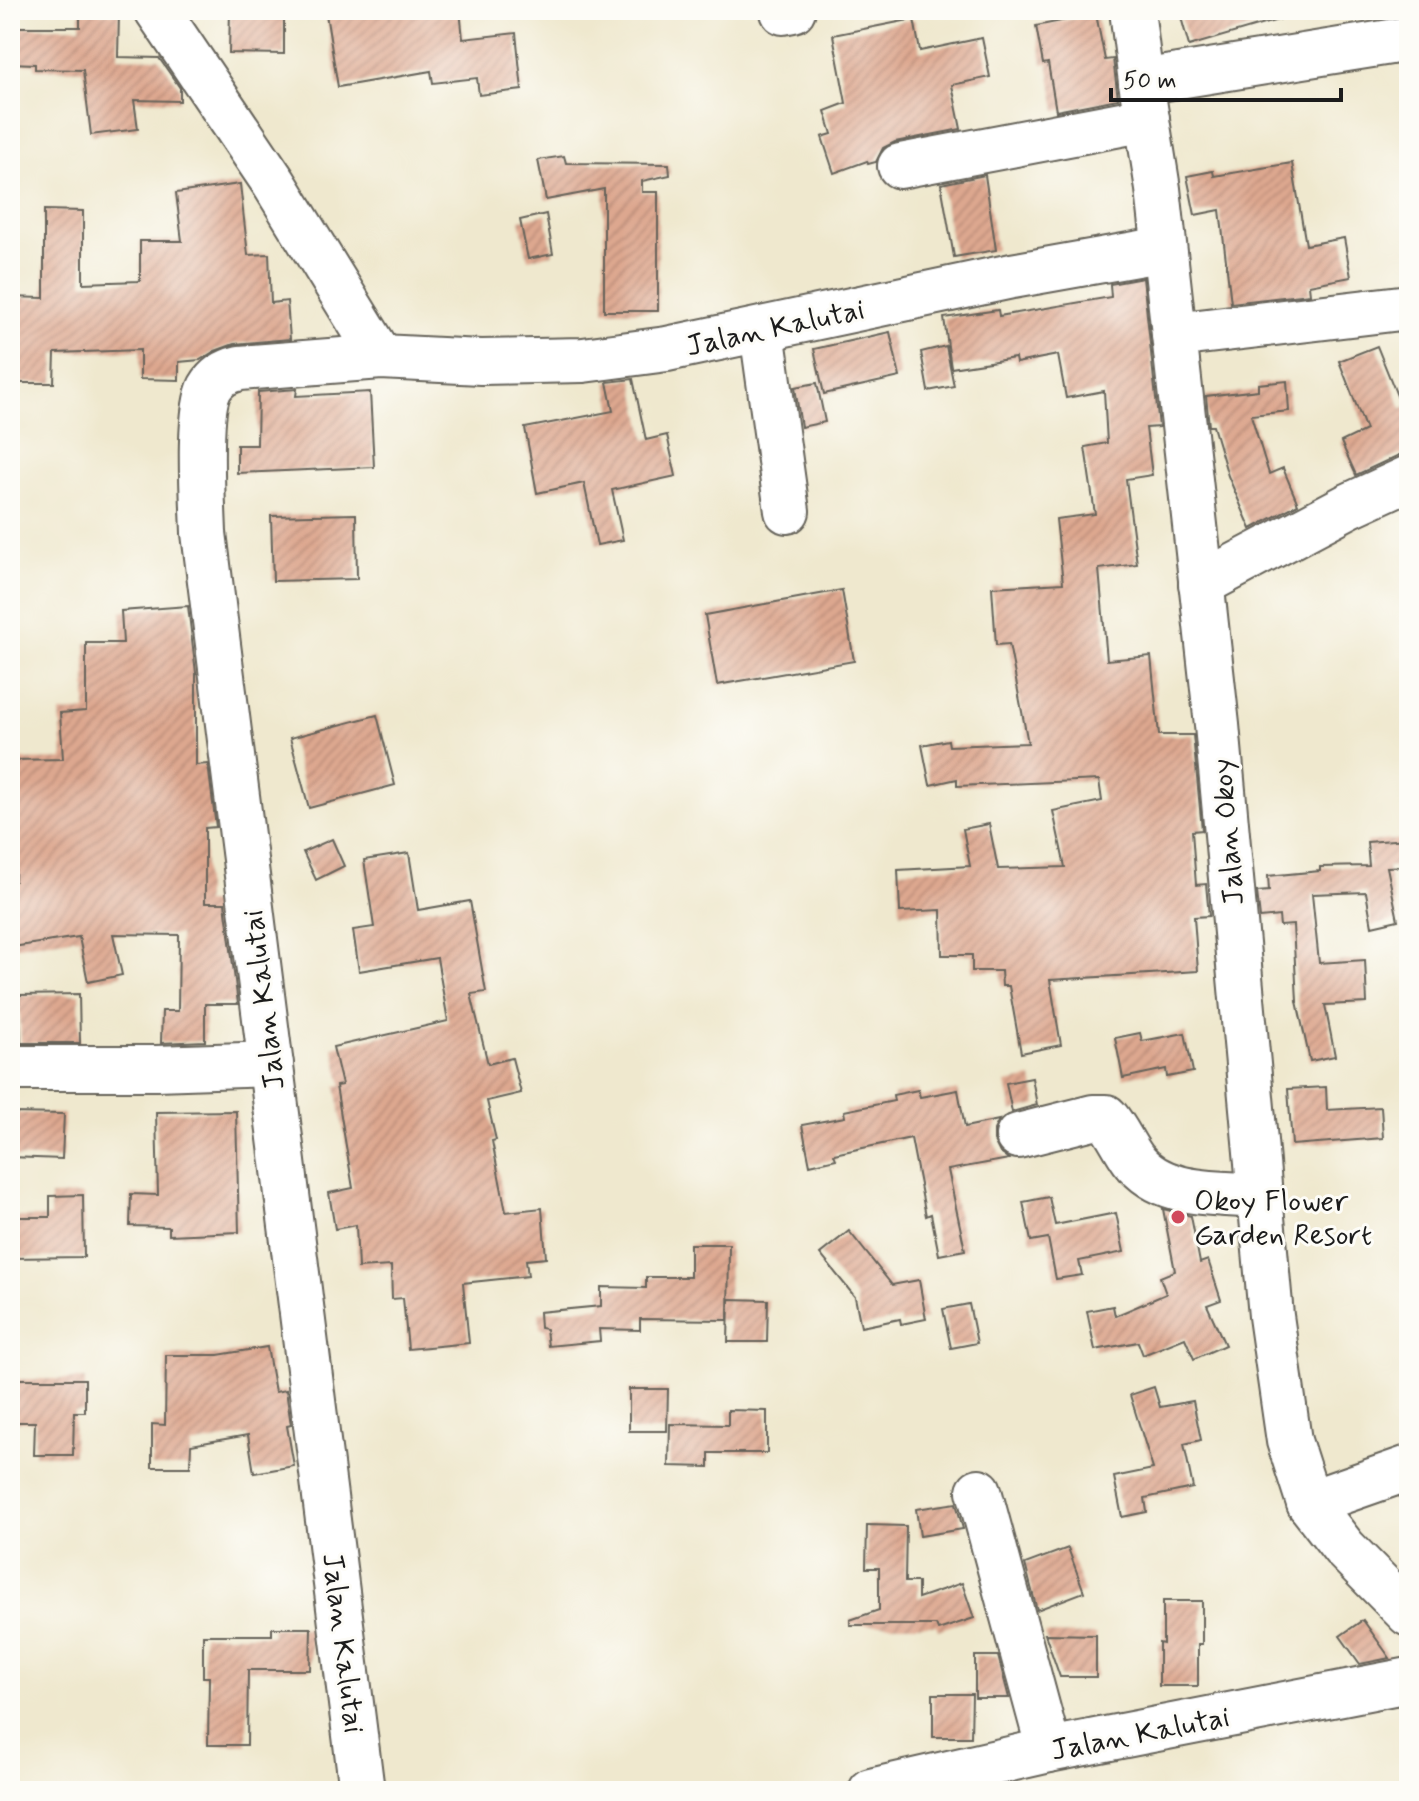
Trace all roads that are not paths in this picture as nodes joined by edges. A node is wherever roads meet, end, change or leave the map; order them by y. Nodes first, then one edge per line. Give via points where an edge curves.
1 (157, 10) edge
2 (1132, 10) edge
3 (1409, 39) edge
4 (1144, 100) junction
5 (900, 166) dead end
6 (1164, 249) junction
7 (1409, 307) edge
8 (762, 331) junction
9 (1174, 335) junction
10 (381, 357) junction
11 (1409, 478) edge
12 (787, 511) dead end
13 (1201, 584) junction
14 (271, 1064) junction
15 (17, 1068) dead end
16 (1018, 1136) dead end
17 (1260, 1196) junction
18 (1409, 1468) edge
19 (979, 1491) dead end
20 (1309, 1503) junction
21 (1409, 1614) edge
22 (1409, 1680) edge
23 (1049, 1750) junction
24 (362, 1791) edge
25 (871, 1791) edge

1 - 10 street via 274,183
2 - 4 street, Jalan Okoy
3 - 4 street
4 - 5 street
4 - 6 street, Jalan Okoy
6 - 8 street, Jalan Kalutai
6 - 9 street, Jalan Okoy
7 - 9 street
8 - 10 street, Jalan Kalutai via 583,360
8 - 12 street
9 - 13 street, Jalan Okoy
10 - 14 street, Jalan Kalutai via 229,370 209,389 203,412 204,533
11 - 13 street
13 - 17 street, Jalan Okoy
14 - 15 street
14 - 24 street, Jalan Kalutai
16 - 17 street via 1106,1117 1143,1170 1164,1185
17 - 20 street, Jalan Okoy via 1280,1393
18 - 20 street
19 - 23 street
20 - 21 street, Jalan Okoy via 1344,1548
22 - 23 street, Jalan Kalutai
23 - 25 street, Jalan Kalutai

